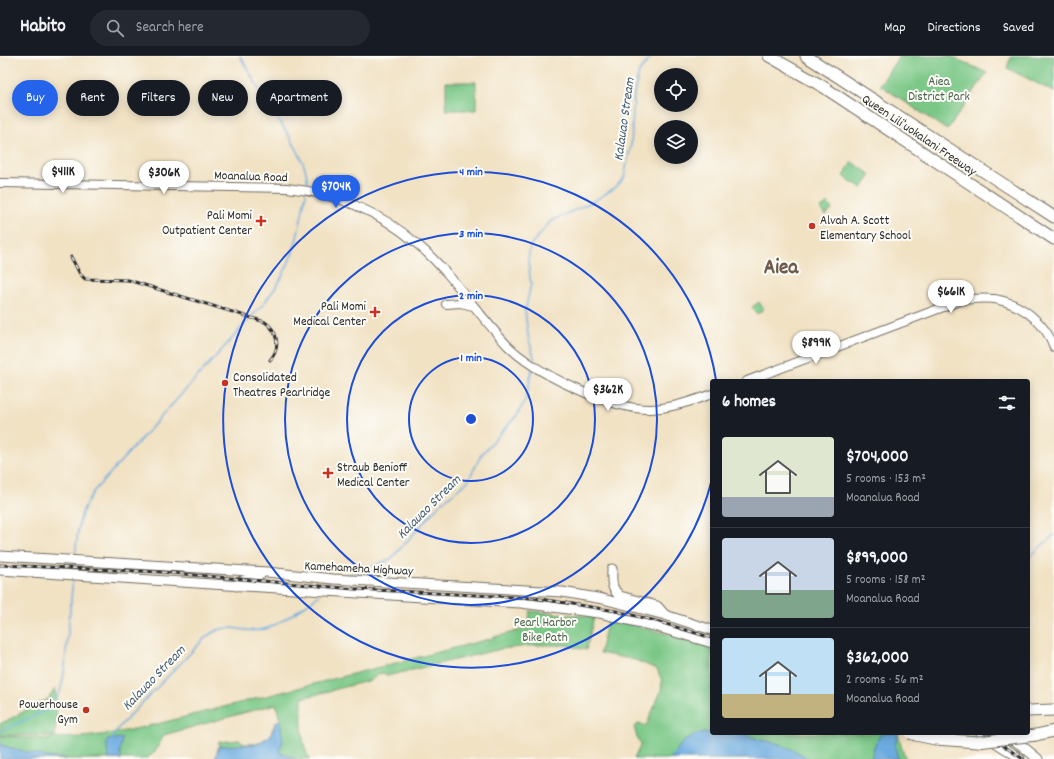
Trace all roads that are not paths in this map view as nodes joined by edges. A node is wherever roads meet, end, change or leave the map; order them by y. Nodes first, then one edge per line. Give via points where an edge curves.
1 (769, 56) edge
2 (806, 56) edge
3 (0, 183) edge
4 (1054, 217) edge
5 (1054, 239) edge
6 (446, 304) dead end
7 (473, 306) junction
8 (1054, 347) edge
9 (752, 379) edge
10 (710, 395) edge
11 (0, 556) edge
12 (612, 569) dead end
13 (0, 570) edge
14 (246, 571) junction
15 (267, 572) junction
16 (372, 581) junction
17 (420, 584) junction
18 (231, 586) junction
19 (394, 596) junction
20 (665, 615) junction
21 (710, 629) edge
22 (710, 642) edge
23 (1054, 710) edge
24 (1030, 711) edge
25 (1054, 731) edge
26 (914, 735) edge
27 (984, 735) edge
28 (1006, 735) edge
29 (1020, 759) edge
30 (1038, 759) edge

1 - 5 highway, Queen Liliʻuokalani Freeway via 822,86
2 - 4 highway, Queen Liliʻuokalani Freeway
3 - 7 main road, Moanalua Road via 235,186 315,192 355,205 399,230 429,255
6 - 7 main road via 460,303
7 - 10 main road, Moanalua Road via 506,344 526,362 610,403 634,408 666,408
8 - 9 main road via 1041,325 1019,308 1000,300 962,300
11 - 14 main road, Kamehameha Highway
12 - 20 main road via 612,587 616,593 657,606
13 - 18 main road, Kamehameha Highway
14 - 15 main road, Kamehameha Highway
14 - 18 main road
15 - 16 main road, Kamehameha Highway
15 - 18 main road
16 - 17 main road, Kamehameha Highway
16 - 19 main road via 385,587
17 - 19 main road via 404,588
17 - 20 main road, Kamehameha Highway via 568,593
18 - 19 main road, Kamehameha Highway
19 - 22 main road, Kamehameha Highway via 521,603 585,611 661,628
20 - 21 main road, Kamehameha Highway
23 - 24 highway
25 - 26 highway, bridge via 978,742
27 - 29 main road
28 - 30 main road

